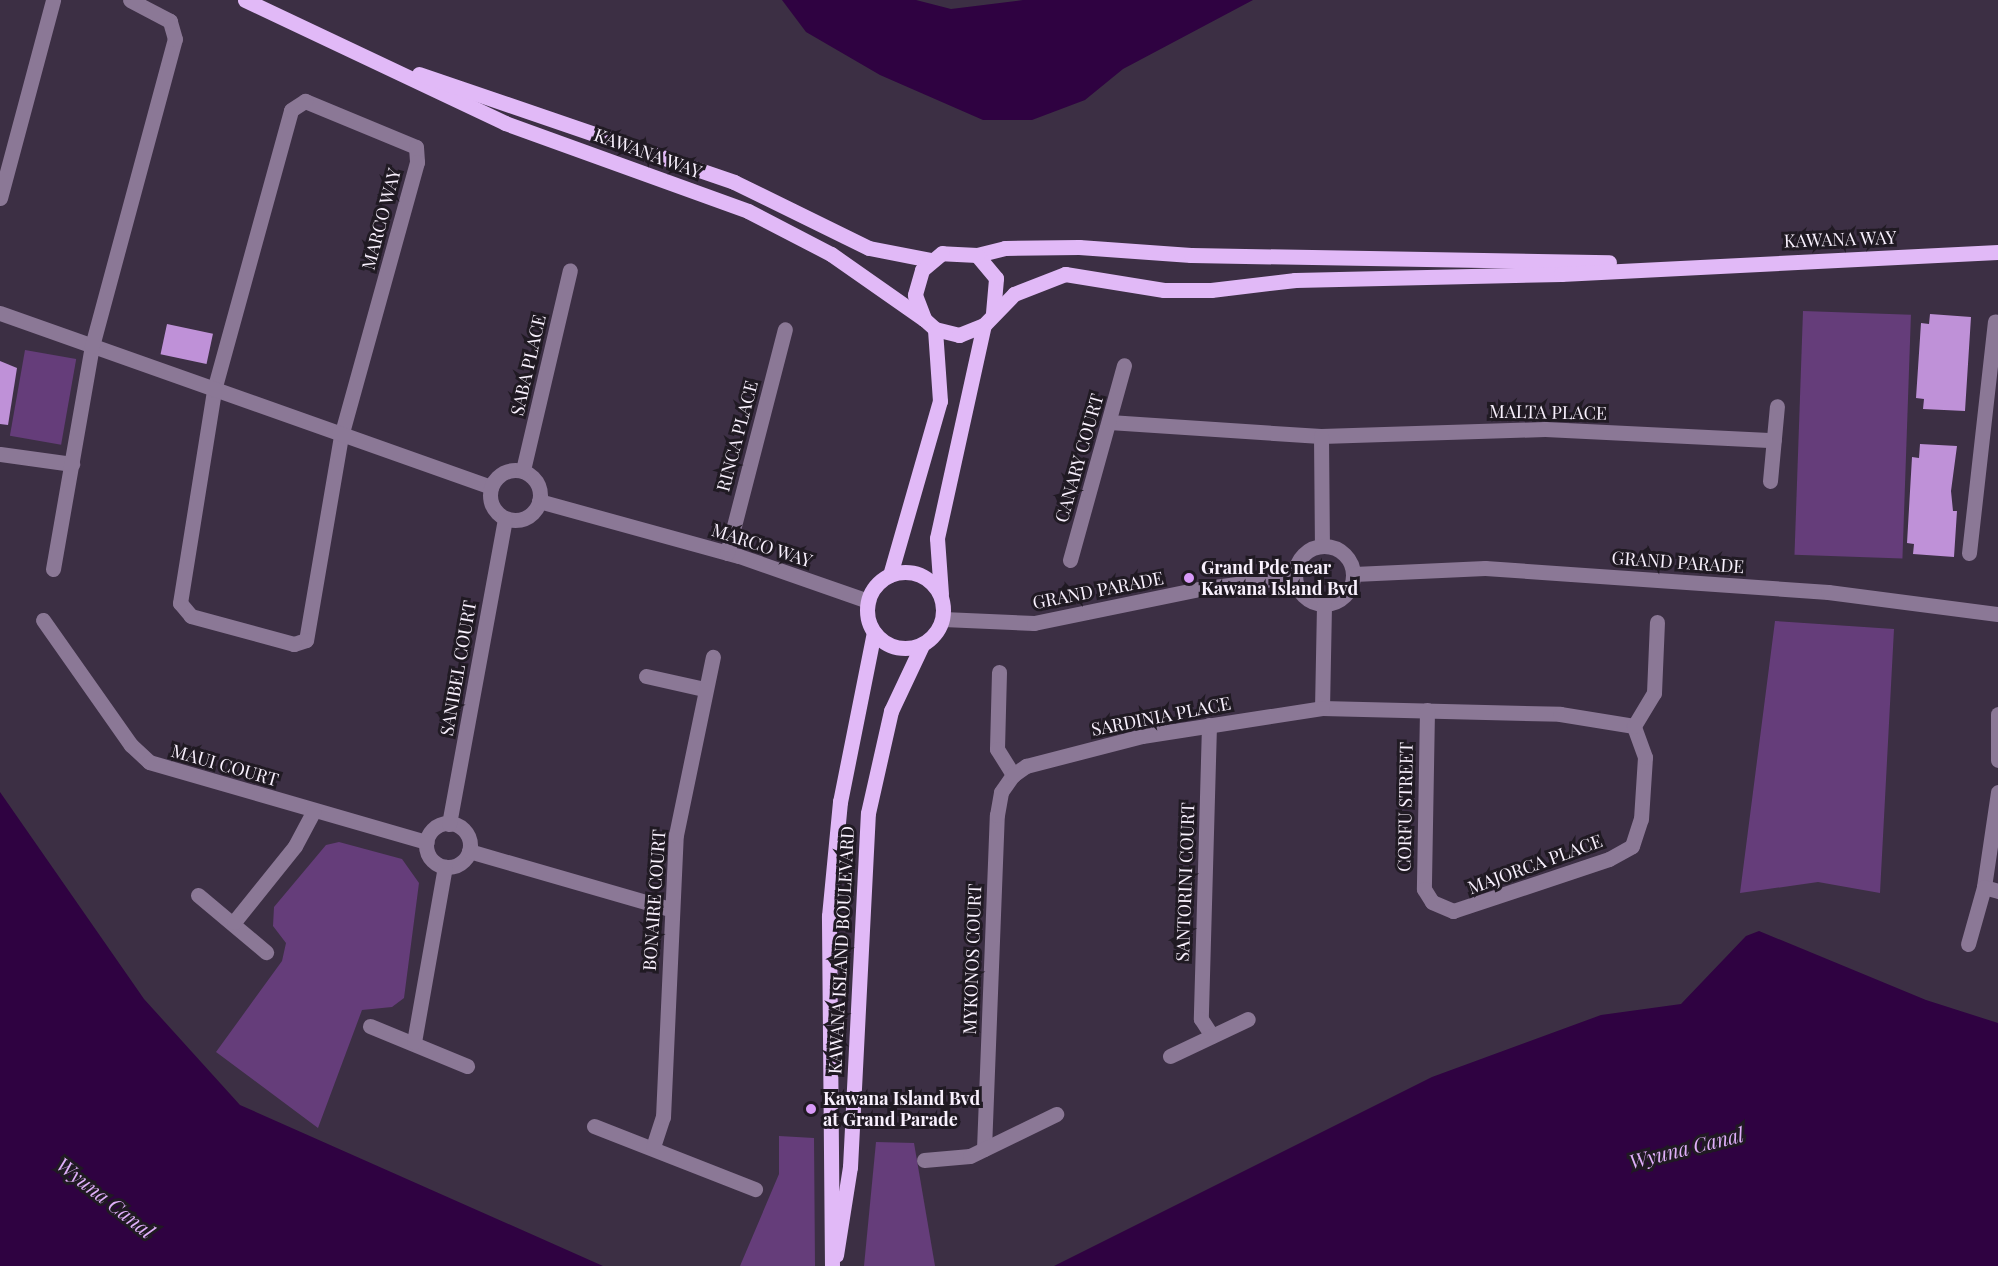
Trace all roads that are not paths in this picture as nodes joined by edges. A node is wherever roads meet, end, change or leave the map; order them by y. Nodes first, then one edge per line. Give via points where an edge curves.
1 (53, 0) edge
2 (130, 0) edge
3 (245, 0) edge
4 (345, 48) junction
5 (0, 198) edge
6 (1998, 252) edge
7 (977, 255) junction
8 (930, 260) junction
9 (1683, 264) junction
10 (570, 270) dead end
11 (0, 313) edge
12 (989, 319) junction
13 (1995, 321) dead end
14 (930, 324) junction
15 (785, 329) dead end
16 (92, 346) junction
17 (1124, 365) dead end
18 (214, 390) junction
19 (1777, 406) dead end
20 (1109, 422) junction
21 (1991, 425) edge
22 (341, 436) junction
23 (1321, 436) junction
24 (1774, 440) junction
25 (0, 454) edge
26 (72, 464) junction
27 (523, 470) junction
28 (1770, 481) dead end
29 (491, 486) junction
30 (539, 501) junction
31 (505, 518) junction
32 (1322, 546) junction
33 (727, 552) junction
34 (1969, 553) dead end
35 (1070, 560) dead end
36 (53, 568) dead end
37 (1354, 574) junction
38 (890, 575) junction
39 (1295, 576) junction
40 (941, 594) junction
41 (868, 601) junction
42 (1324, 605) junction
43 (1998, 615) edge
44 (943, 619) junction
45 (43, 620) dead end
46 (1657, 622) dead end
47 (874, 632) junction
48 (922, 645) junction
49 (713, 657) dead end
50 (999, 672) dead end
51 (646, 676) dead end
52 (704, 689) junction
53 (1322, 708) junction
54 (1428, 710) junction
55 (1998, 714) edge
56 (1209, 726) junction
57 (1634, 726) junction
58 (1998, 760) edge
59 (1012, 775) junction
60 (1998, 792) edge
61 (314, 811) junction
62 (449, 824) junction
63 (427, 842) junction
64 (469, 851) junction
65 (445, 867) junction
66 (1991, 889) edge
67 (198, 895) dead end
68 (1432, 902) joint
69 (670, 909) junction
70 (234, 922) junction
71 (1968, 944) dead end
72 (266, 952) dead end
73 (1248, 1019) dead end
74 (370, 1026) dead end
75 (1212, 1036) junction
76 (414, 1042) junction
77 (1170, 1056) dead end
78 (466, 1066) dead end
79 (1056, 1114) dead end
80 (594, 1126) dead end
81 (653, 1147) junction
82 (984, 1149) junction
83 (924, 1160) dead end
84 (755, 1190) dead end
85 (833, 1266) edge

1 - 5 street
2 - 16 street via 170,21 175,39
3 - 4 main road, KAWANA WAY
4 - 8 main road, KAWANA WAY via 734,182 869,248
4 - 14 main road, KAWANA WAY via 505,123 748,211 831,254
6 - 9 main road, KAWANA WAY
7 - 8 main road via 956,251
7 - 9 main road via 1005,248 1079,247 1191,255
7 - 12 main road via 996,278
8 - 14 main road via 916,282
9 - 12 main road via 1561,274 1295,280 1211,290 1164,290 1065,274 1014,294
10 - 27 street, SABA PLACE
11 - 16 street
12 - 14 main road via 959,334
12 - 40 main road via 937,538
13 - 21 street
14 - 38 main road via 940,401
15 - 33 street, RINCA PLACE
16 - 18 street
16 - 26 street
17 - 20 street, CANARY COURT
18 - 22 street
18 - 22 street via 180,603 191,616 294,644 306,640
18 - 22 street, MARCO WAY via 291,110 305,100 416,147 417,162
19 - 24 street
20 - 23 street, MALTA PLACE
20 - 35 street, CANARY COURT
21 - 34 street
22 - 29 street
23 - 24 street, MALTA PLACE via 1545,429
23 - 32 street
24 - 28 street
25 - 26 street
26 - 36 street
27 - 29 street via 507,470
27 - 30 street via 539,486
29 - 31 street via 490,502
30 - 31 street via 530,515
30 - 33 street, MARCO WAY
31 - 62 street, SANIBEL COURT
32 - 37 street via 1344,553
32 - 39 street via 1305,553
33 - 41 street, MARCO WAY
37 - 42 street via 1348,592
37 - 43 street, GRAND PARADE via 1485,568 1828,592
38 - 40 main road via 923,576
38 - 41 main road
39 - 42 street via 1301,593
39 - 44 street, GRAND PARADE via 1199,589 1034,623
40 - 44 main road
41 - 47 main road
42 - 53 street
44 - 48 main road
45 - 61 street, MAUI COURT via 125,737 149,762
46 - 57 street via 1654,693
47 - 48 main road via 897,648
47 - 85 main road, KAWANA ISLAND BOULEVARD via 840,802 829,916
48 - 85 main road, KAWANA ISLAND BOULEVARD via 891,711 868,813 850,1167
49 - 52 street, BONAIRE COURT
50 - 59 street via 996,741
51 - 52 street
52 - 69 street, BONAIRE COURT via 676,835
53 - 54 street, SARDINIA PLACE
53 - 56 street, SARDINIA PLACE
54 - 57 street, SARDINIA PLACE via 1602,717
54 - 68 street, CORFU STREET via 1423,873
55 - 58 street
56 - 59 street, SARDINIA PLACE via 1142,736 1026,766
56 - 75 street, SANTORINI COURT via 1201,1019
57 - 68 street, MAJORCA PLACE via 1645,757 1641,819 1632,846 1476,908 1453,911
59 - 82 street, MYKONOS COURT via 1001,792 998,815
60 - 66 street
61 - 63 street, MAUI COURT
61 - 70 street via 295,846
62 - 63 street via 437,827
62 - 64 street via 466,833
63 - 65 street via 433,861
64 - 65 street via 463,862
64 - 69 street
65 - 76 street
66 - 71 street
67 - 70 street
69 - 81 street, BONAIRE COURT via 663,1117
70 - 72 street
73 - 75 street
74 - 76 street
75 - 77 street
76 - 78 street
79 - 82 street
80 - 81 street
81 - 84 street
82 - 83 street via 956,1160

